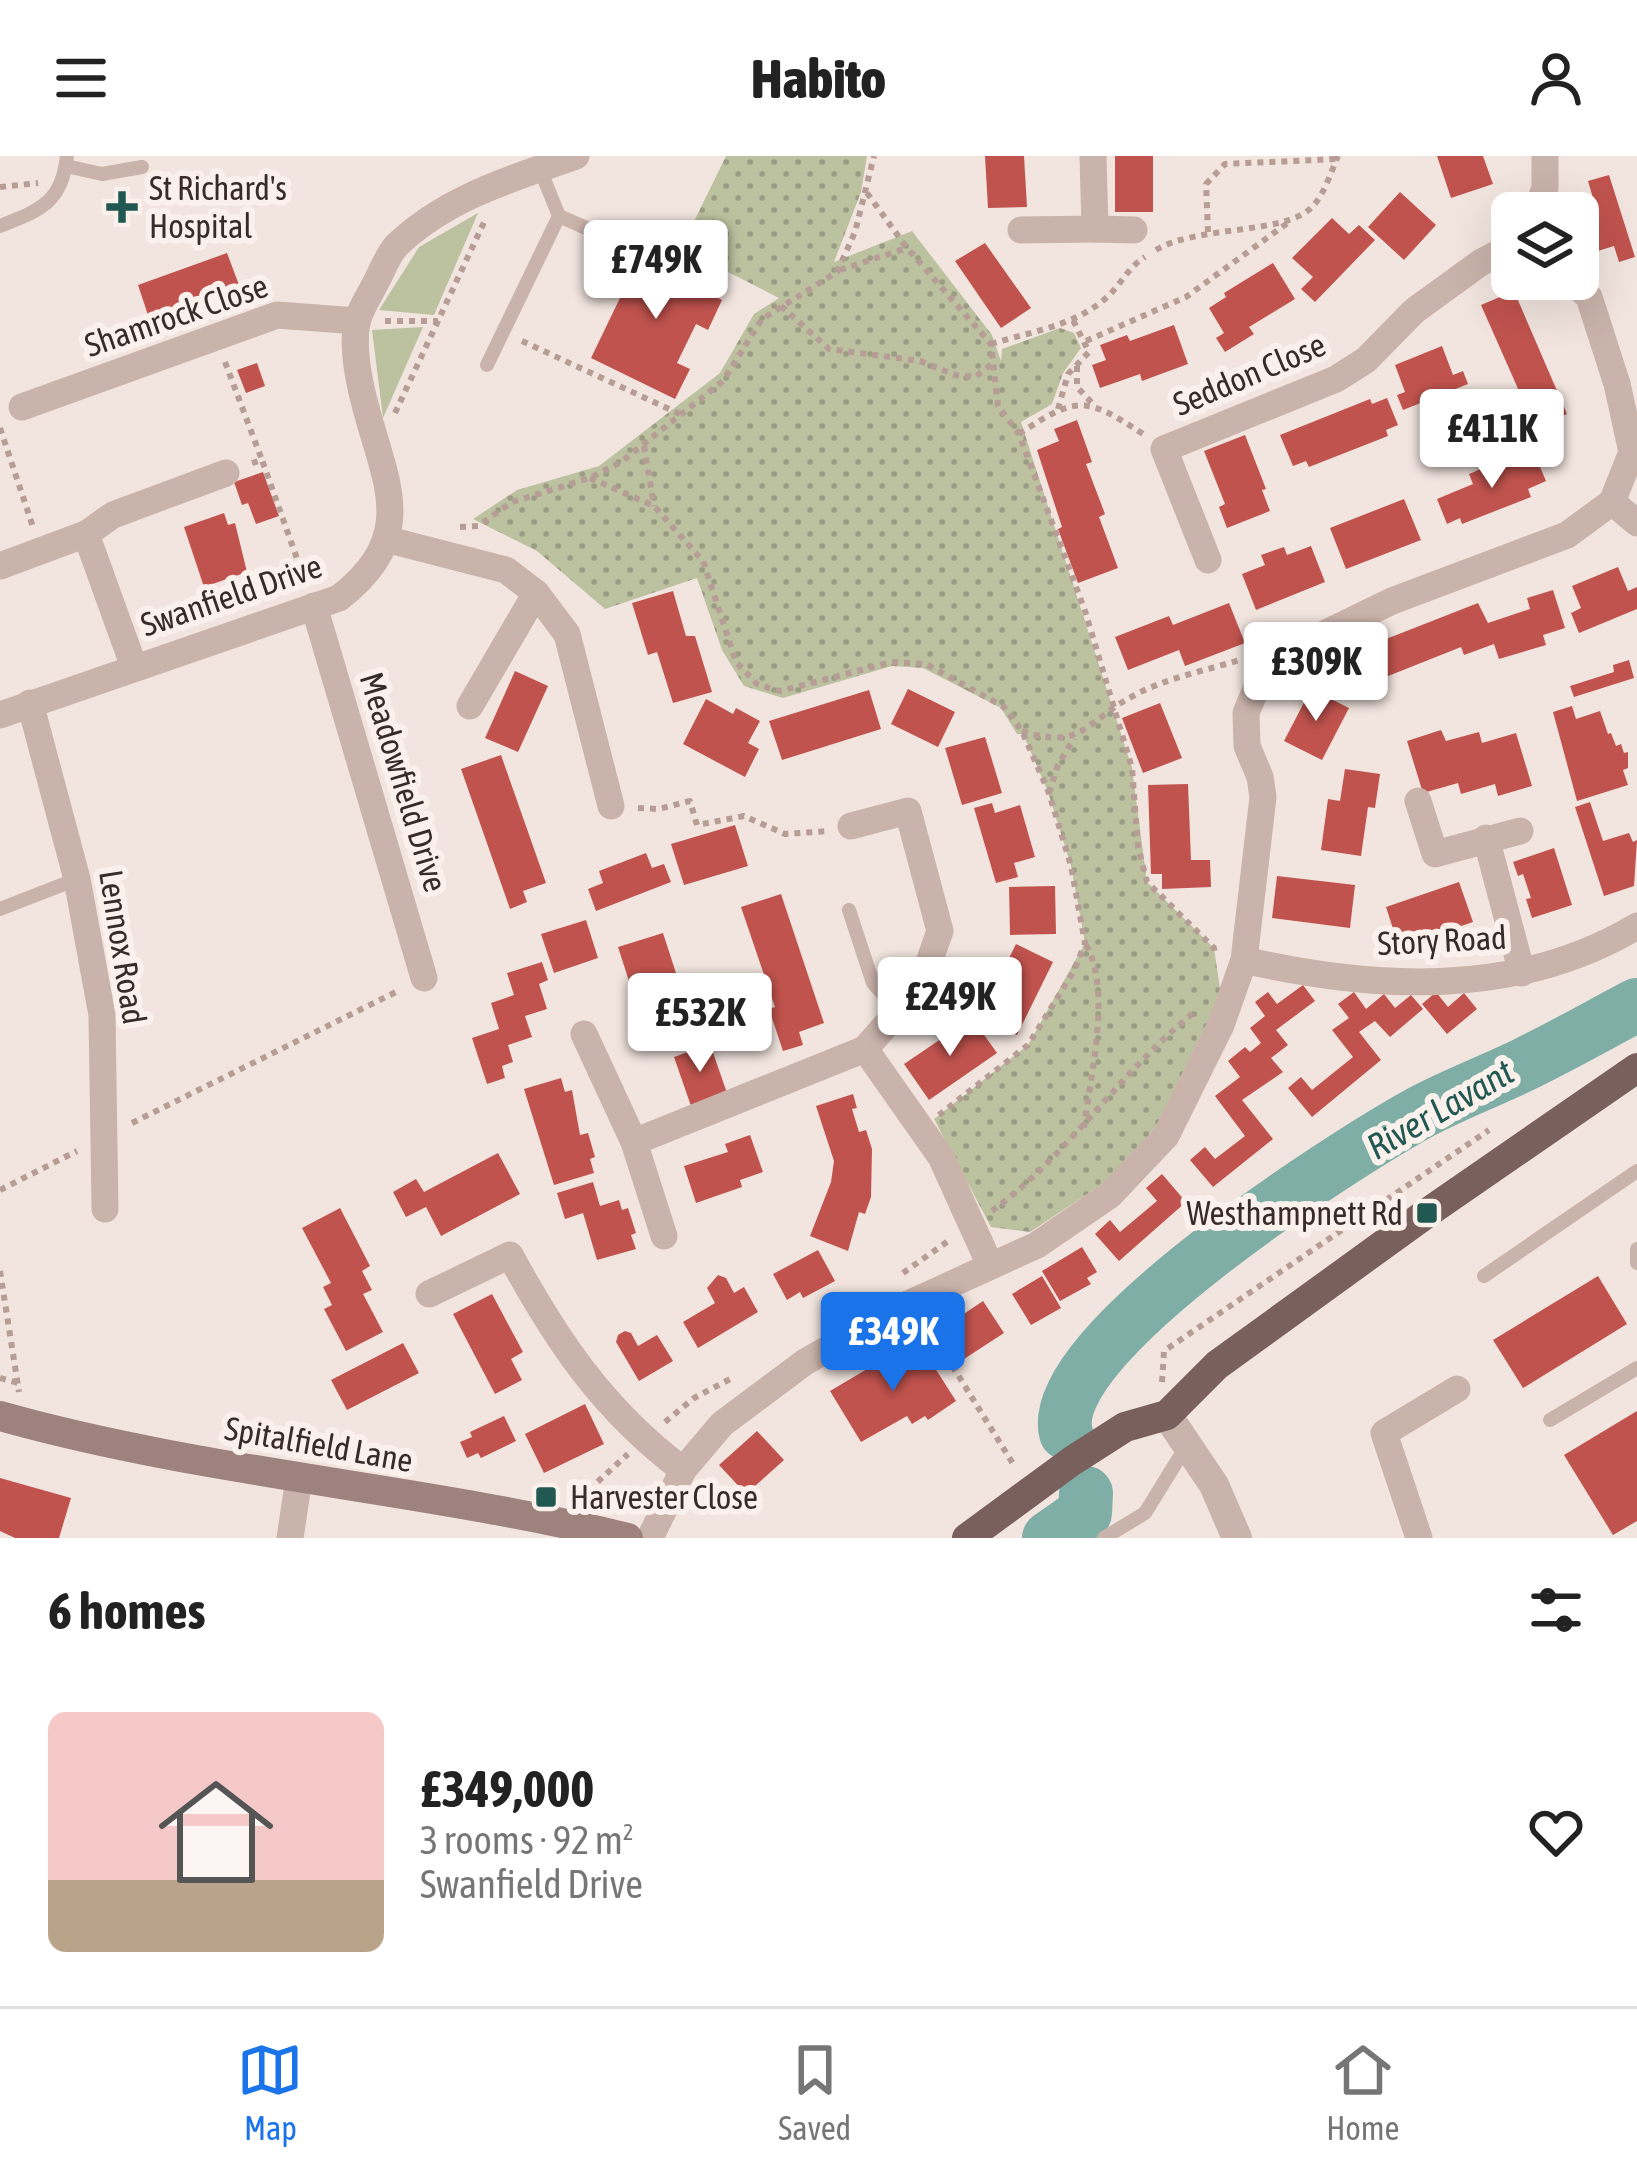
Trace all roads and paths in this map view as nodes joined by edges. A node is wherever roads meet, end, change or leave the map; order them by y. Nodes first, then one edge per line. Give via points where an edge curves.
1 (576, 156) edge
2 (874, 156) edge
3 (1093, 156) edge
4 (1545, 156) edge
5 (1338, 157) edge
6 (66, 161) edge
7 (142, 167) dead end
8 (540, 169) junction
9 (502, 182) junction
10 (1543, 192) edge
11 (867, 194) junction
12 (560, 216) junction
13 (1291, 220) junction
14 (0, 226) edge
15 (1021, 230) dead end
16 (1095, 230) junction
17 (1134, 230) dead end
18 (1208, 232) junction
19 (628, 246) dead end
20 (907, 248) junction
21 (1491, 256) edge
22 (837, 272) junction
23 (1590, 300) edge
24 (781, 306) junction
25 (357, 320) junction
26 (1073, 320) junction
27 (438, 321) junction
28 (503, 332) junction
29 (215, 337) junction
30 (1086, 341) junction
31 (991, 344) junction
32 (993, 363) junction
33 (487, 364) dead end
34 (1077, 365) junction
35 (1093, 404) junction
36 (22, 406) dead end
37 (1058, 409) junction
38 (682, 415) junction
39 (0, 428) edge
40 (1019, 434) junction
41 (644, 446) junction
42 (1164, 448) junction
43 (377, 452) junction
44 (262, 460) junction
45 (226, 473) joint
46 (590, 478) junction
47 (1612, 502) junction
48 (654, 506) junction
49 (1637, 523) edge
50 (446, 528) dead end
51 (86, 534) junction
52 (389, 540) junction
53 (41, 550) junction
54 (1208, 560) dead end
55 (0, 566) edge
56 (536, 592) junction
57 (314, 606) junction
58 (1279, 656) junction
59 (134, 667) junction
60 (29, 703) junction
61 (470, 706) dead end
62 (1115, 710) junction
63 (0, 715) edge
64 (1022, 730) junction
65 (1074, 738) junction
66 (1049, 794) junction
67 (1418, 801) dead end
68 (610, 806) joint
69 (851, 826) joint
70 (1520, 830) dead end
71 (1486, 838) junction
72 (77, 878) junction
73 (0, 909) edge
74 (849, 910) dead end
75 (1637, 926) edge
76 (1085, 943) junction
77 (1244, 960) junction
78 (1216, 971) dead end
79 (1522, 973) junction
80 (424, 978) joint
81 (1204, 1006) dead end
82 (898, 1011) junction
83 (584, 1034) dead end
84 (865, 1049) junction
85 (1637, 1068) edge
86 (922, 1128) junction
87 (1084, 1129) junction
88 (106, 1136) junction
89 (634, 1142) junction
90 (1637, 1171) edge
91 (0, 1190) edge
92 (105, 1209) dead end
93 (974, 1224) junction
94 (664, 1236) dead end
95 (1637, 1249) edge
96 (1637, 1263) edge
97 (990, 1265) junction
98 (0, 1271) edge
99 (902, 1274) dead end
100 (1484, 1276) dead end
101 (429, 1294) dead end
102 (913, 1302) junction
103 (752, 1367) dead end
104 (1637, 1368) edge
105 (0, 1378) edge
106 (18, 1383) junction
107 (1457, 1389) dead end
108 (10, 1406) edge
109 (1167, 1415) junction
110 (1550, 1420) dead end
111 (644, 1441) junction
112 (1187, 1445) junction
113 (682, 1470) junction
114 (298, 1478) junction
115 (1015, 1503) junction
116 (573, 1504) dead end
117 (290, 1538) edge
118 (628, 1538) edge
119 (650, 1538) edge
120 (967, 1538) edge
121 (1104, 1538) edge
122 (1238, 1538) edge
123 (1419, 1538) edge

1 - 8 street
2 - 11 path
3 - 16 street
4 - 10 street
5 - 13 path via 1314,205
5 - 18 path via 1225,164 1206,184
6 - 7 lane via 87,174
6 - 14 lane via 50,203
8 - 9 street
8 - 12 lane
9 - 25 street via 468,195 394,248
9 - 27 path
11 - 20 path
11 - 22 path
12 - 19 lane
12 - 28 lane
13 - 18 path
13 - 30 path via 1186,297
15 - 16 street
16 - 17 street
18 - 26 path via 1168,242 1130,266 1107,297
20 - 22 path
20 - 31 path
21 - 42 street, Seddon Close via 1336,379
22 - 24 path
23 - 47 street via 1632,452
24 - 32 path via 829,349 975,377
24 - 38 path via 762,319 723,381
25 - 27 path
25 - 29 street, Shamrock Close via 277,315
25 - 43 street via 356,366
26 - 30 path
26 - 31 path
27 - 43 path
28 - 33 lane
28 - 38 path
29 - 36 street, Shamrock Close
29 - 44 path
30 - 34 path
31 - 32 path
32 - 40 path via 998,406
34 - 35 path via 1077,387
34 - 37 path
35 - 37 path
35 - 42 path
37 - 40 path
38 - 41 path
39 - 53 path
40 - 62 path
41 - 46 path
41 - 48 path
42 - 54 street, Seddon Close
43 - 52 street via 389,490
44 - 45 path
44 - 57 path
45 - 51 street via 113,515
46 - 48 path
46 - 50 path via 512,502 478,526
47 - 49 street
47 - 58 street via 1567,535 1392,602
48 - 64 path via 703,561 736,662 757,684 780,691 892,662 926,664 1004,707
51 - 53 street
51 - 59 street
52 - 56 street via 506,570
52 - 57 street, Swanfield Drive via 367,576
53 - 55 street
56 - 61 street
56 - 68 street via 567,634
57 - 59 street, Swanfield Drive
57 - 80 street, Meadowfield Drive
58 - 62 path via 1250,656 1132,696
58 - 77 street via 1246,713 1263,797
59 - 60 street, Swanfield Drive
60 - 63 street, Swanfield Drive
60 - 72 street, Lennox Road
62 - 65 path
62 - 78 path via 1132,768 1147,883 1214,948
64 - 65 path
64 - 66 path
65 - 66 path
66 - 76 path
67 - 71 street via 1435,854
68 - 69 path via 690,801 697,825 744,816 785,834
69 - 82 street via 908,811 940,931 921,985
70 - 71 street
71 - 79 street
72 - 73 lane
72 - 88 street, Lennox Road via 102,1015
74 - 82 lane via 873,983
75 - 79 street, Story Road
76 - 86 path via 1028,1045
76 - 87 path via 1099,998
77 - 79 street, Story Road via 1377,982
77 - 97 street via 1166,1136 1109,1195 1036,1245
80 - 88 path
81 - 87 path via 1158,1041
82 - 84 street
83 - 89 street
84 - 86 street
84 - 89 street
85 - 109 main road via 1217,1365
86 - 93 street
87 - 93 path
88 - 91 path
88 - 92 street, Lennox Road
89 - 94 street
90 - 100 lane
93 - 97 street
93 - 99 path
95 - 96 lane
97 - 102 street
98 - 106 path
101 - 111 street via 510,1255 555,1336
102 - 113 street via 805,1362 722,1424
102 - 115 path via 1020,1475 1003,1487
103 - 111 path via 694,1398
104 - 110 lane
105 - 106 path
106 - 108 path
107 - 123 street via 1384,1433
108 - 114 main road, Spitalfield Lane via 95,1440
109 - 112 street
109 - 115 main road via 1126,1427
111 - 113 street
111 - 116 path
112 - 121 lane via 1144,1513
112 - 122 street
113 - 119 street
114 - 117 street
114 - 118 main road, Spitalfield Lane
115 - 120 main road

